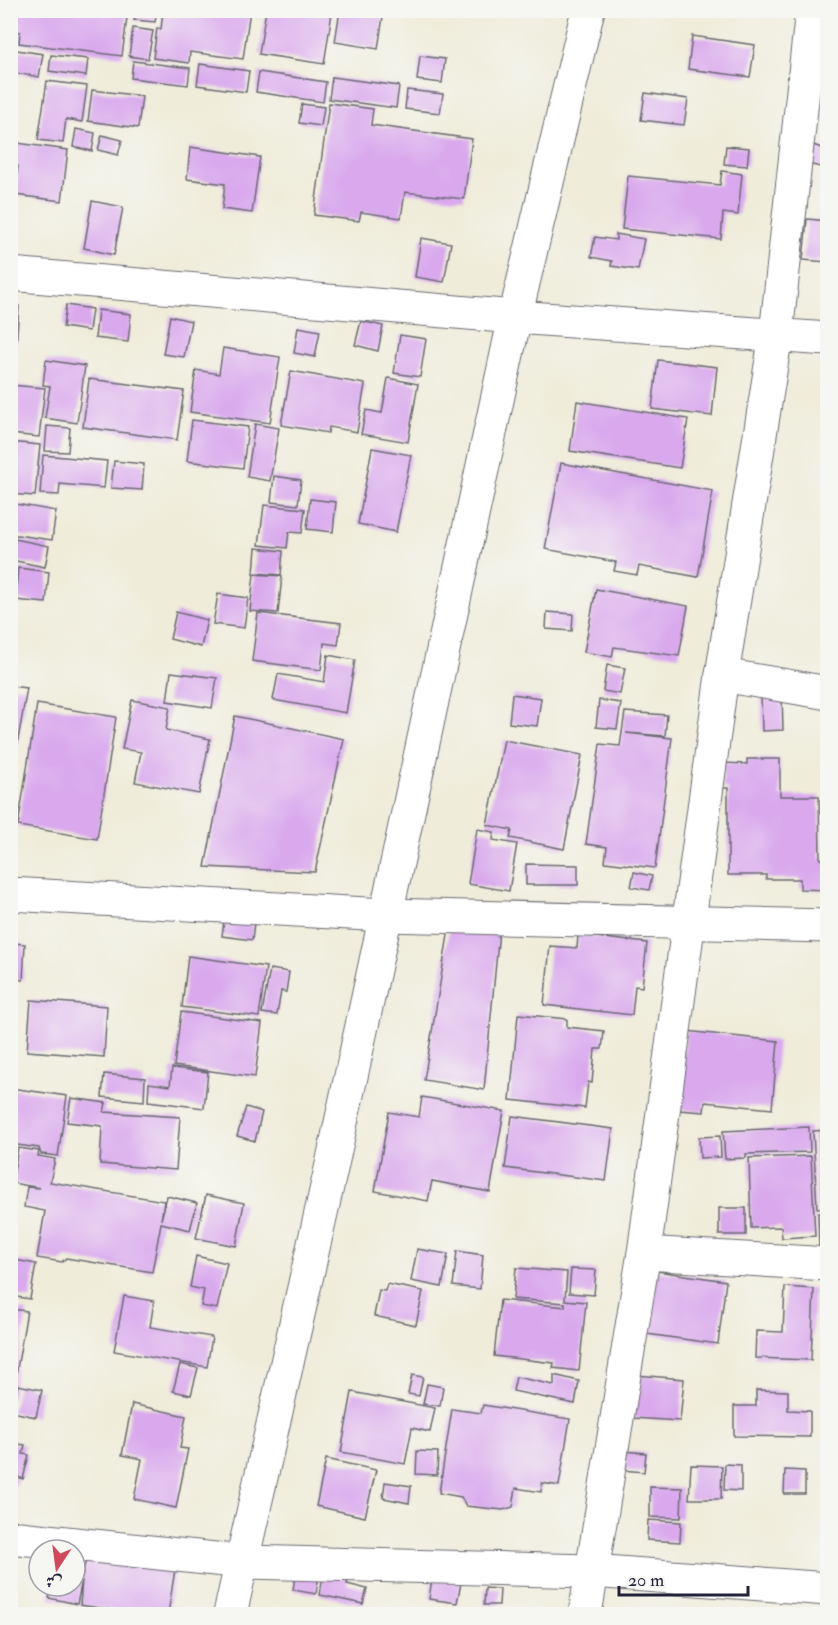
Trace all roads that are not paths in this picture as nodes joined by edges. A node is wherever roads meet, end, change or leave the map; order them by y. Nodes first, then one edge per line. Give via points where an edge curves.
1 (588, 10) edge
2 (812, 10) edge
3 (10, 274) edge
4 (515, 316) junction
5 (776, 334) junction
6 (828, 339) edge
7 (722, 675) junction
8 (828, 693) edge
9 (10, 894) edge
10 (385, 915) junction
11 (687, 922) junction
12 (828, 926) edge
13 (644, 1253) junction
14 (828, 1264) edge
15 (10, 1537) edge
16 (243, 1562) junction
17 (592, 1570) junction
18 (828, 1588) edge
19 (230, 1614) edge
20 (585, 1614) edge

1 - 4 street
2 - 5 street
3 - 4 street
4 - 5 street
4 - 10 street
5 - 6 street
5 - 7 street
7 - 8 street
7 - 11 street
9 - 10 street
10 - 11 street
10 - 16 street
11 - 12 street
11 - 13 street
13 - 14 street
13 - 17 street
15 - 16 street
16 - 17 street
16 - 19 street
17 - 18 street
17 - 20 street

